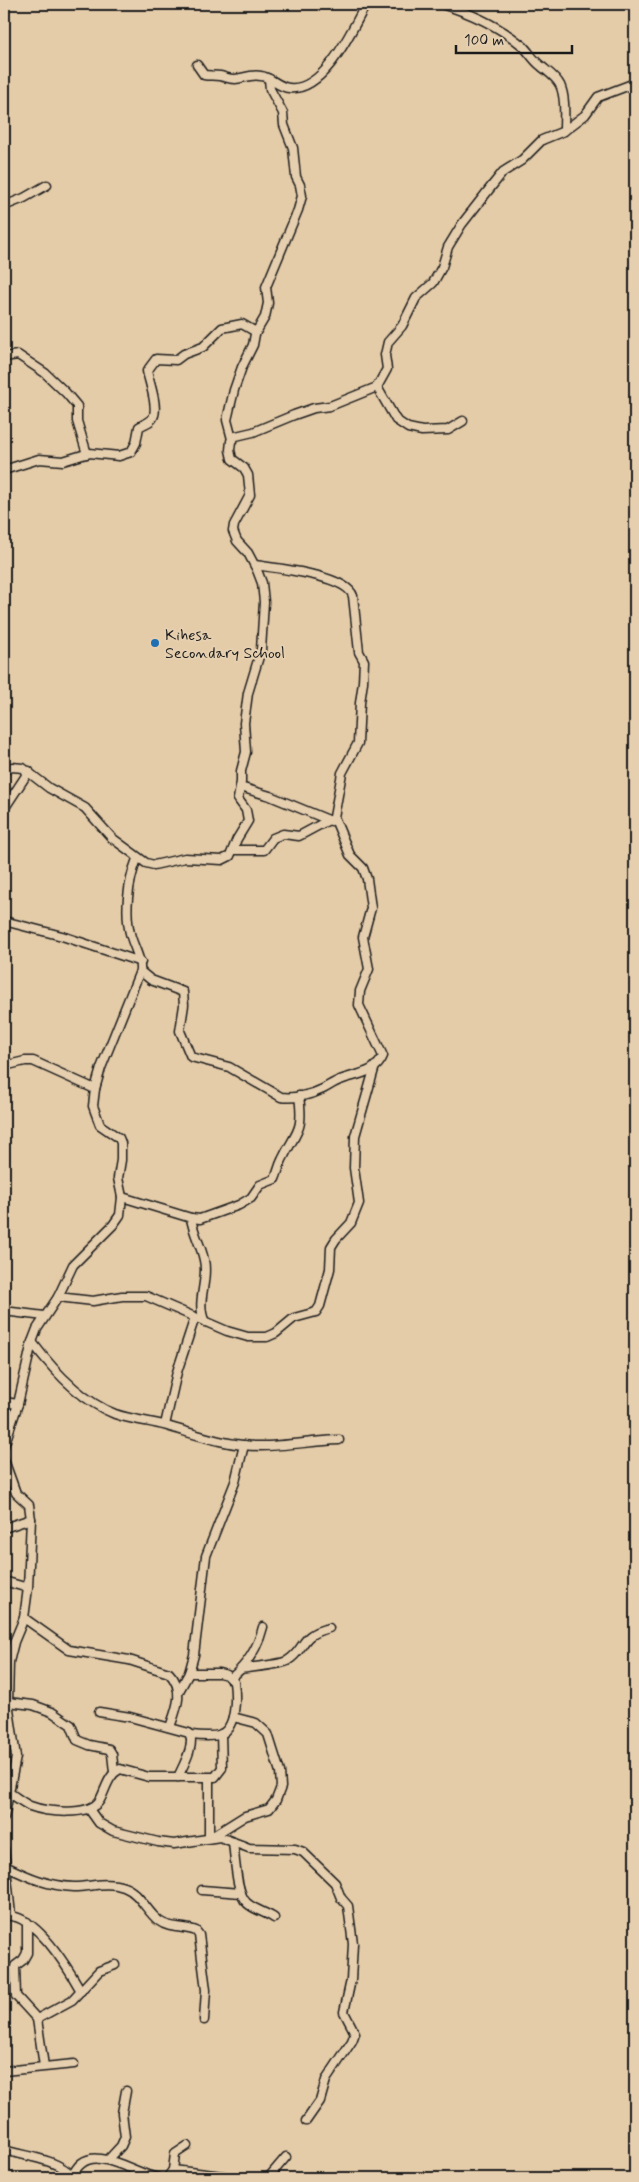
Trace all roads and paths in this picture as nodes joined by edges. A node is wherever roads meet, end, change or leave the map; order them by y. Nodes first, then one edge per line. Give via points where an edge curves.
1 (366, 4) edge
2 (441, 4) edge
3 (197, 65) dead end
4 (269, 79) junction
5 (635, 84) edge
6 (564, 131) junction
7 (47, 185) dead end
8 (4, 206) edge
9 (256, 332) junction
10 (4, 357) edge
11 (377, 387) junction
12 (463, 420) dead end
13 (232, 439) junction
14 (87, 454) junction
15 (4, 470) edge
16 (255, 565) junction
17 (4, 770) edge
18 (29, 771) junction
19 (240, 787) junction
20 (4, 809) edge
21 (331, 822) junction
22 (233, 850) junction
23 (137, 859) junction
24 (4, 921) edge
25 (141, 962) junction
26 (140, 971) junction
27 (4, 1066) edge
28 (375, 1066) junction
29 (95, 1089) junction
30 (300, 1096) junction
31 (122, 1197) junction
32 (191, 1218) junction
33 (58, 1297) junction
34 (4, 1311) edge
35 (44, 1316) junction
36 (195, 1317) junction
37 (206, 1322) junction
38 (32, 1342) junction
39 (4, 1402) edge
40 (18, 1404) junction
41 (165, 1425) junction
42 (340, 1440) dead end
43 (244, 1445) junction
44 (4, 1446) edge
45 (4, 1460) edge
46 (31, 1519) junction
47 (4, 1528) edge
48 (4, 1581) edge
49 (28, 1588) junction
50 (24, 1618) junction
51 (263, 1628) dead end
52 (329, 1628) dead end
53 (241, 1669) junction
54 (189, 1672) junction
55 (231, 1678) junction
56 (179, 1692) junction
57 (8, 1702) junction
58 (99, 1712) dead end
59 (232, 1717) junction
60 (170, 1726) junction
61 (221, 1734) junction
62 (191, 1735) junction
63 (114, 1772) junction
64 (178, 1777) junction
65 (209, 1778) junction
66 (7, 1792) edge
67 (89, 1810) junction
68 (4, 1818) edge
69 (210, 1837) junction
70 (233, 1842) junction
71 (4, 1849) edge
72 (4, 1857) edge
73 (5, 1866) junction
74 (202, 1890) dead end
75 (241, 1893) junction
76 (7, 1915) edge
77 (274, 1918) dead end
78 (27, 1922) junction
79 (115, 1965) dead end
80 (81, 1991) junction
81 (37, 2020) junction
82 (204, 2020) dead end
83 (74, 2064) dead end
84 (44, 2066) junction
85 (4, 2072) edge
86 (126, 2091) dead end
87 (306, 2121) dead end
88 (187, 2146) dead end
89 (4, 2150) edge
90 (286, 2156) dead end
91 (108, 2160) junction
92 (173, 2170) junction
93 (72, 2177) edge
94 (158, 2178) edge
95 (167, 2178) edge
96 (239, 2178) edge
97 (264, 2178) edge

1 - 4 street via 352,32 322,75 294,88 281,86
2 - 6 street via 459,8 484,20 523,47 552,74 561,86
3 - 4 street via 204,75 234,79 264,76
4 - 9 street via 293,148 302,196 266,287 268,303 265,317
5 - 6 street via 598,97 585,115
6 - 11 street via 542,140 504,172 462,224 433,283 416,298 402,326 388,342 385,354 387,369
7 - 8 street
9 - 13 street via 234,390 228,420
9 - 14 street via 242,324 222,328 203,347 176,360 156,359 148,371 155,414 152,420 138,428 132,451 119,456 96,452
10 - 14 street via 18,355 45,373 66,393 77,406 77,421
11 - 12 street via 396,420 408,428 448,430
11 - 13 street
13 - 16 street via 229,446 232,458 248,475 250,494 233,531
14 - 15 street via 63,461 39,459
16 - 19 street via 262,583 264,602 261,650 248,693 244,723 246,752
16 - 21 street via 292,569 332,579 352,592 359,652 364,661 358,743 340,778
17 - 18 street via 17,767
18 - 20 street
18 - 23 street via 49,788 85,808 112,838
19 - 21 street
19 - 22 street via 238,798 248,820
21 - 22 street via 299,836 283,834 274,838 265,850
21 - 28 street via 367,879 371,908 363,937 369,969 359,1005 382,1051 381,1060
22 - 23 street via 222,860 185,858 151,865
23 - 25 street via 128,902 131,938
24 - 25 street
25 - 26 street
26 - 29 street
26 - 30 street via 151,980 183,992 180,1031 191,1057 229,1067 281,1097
27 - 29 street via 32,1061
28 - 30 street via 359,1076 342,1078 323,1089
28 - 37 street via 355,1136 354,1168 359,1203 351,1223 331,1247 330,1269 319,1309 294,1318 267,1336 248,1337
29 - 31 street via 93,1106 96,1117 100,1125 121,1142 118,1178
30 - 32 street via 302,1122 275,1178 260,1185 251,1198 239,1205 200,1219
31 - 32 street
31 - 33 street via 120,1215 73,1265
32 - 37 street via 204,1259 201,1310
33 - 35 street
33 - 36 street via 93,1300 146,1296
34 - 35 street
35 - 38 street
36 - 37 street
36 - 41 street via 174,1380
38 - 40 street
38 - 41 street via 57,1373 89,1400 114,1413
39 - 40 street
40 - 44 street
41 - 43 street via 202,1437
42 - 43 street
43 - 54 street via 233,1488 206,1556 197,1639
45 - 46 street via 16,1493 29,1505
46 - 47 street
46 - 49 street
48 - 49 street
49 - 50 street
50 - 56 street via 69,1650 129,1660 162,1670 174,1678
50 - 57 street via 9,1662
51 - 53 street via 258,1644
52 - 53 street via 309,1636 289,1660
53 - 55 street
54 - 55 street via 219,1673
54 - 56 street
55 - 59 street via 235,1694
56 - 60 street
57 - 63 street via 43,1708 71,1725 77,1740 111,1750
57 - 66 street via 16,1757
58 - 60 street
59 - 61 street
59 - 69 street via 256,1723 264,1729 278,1762 281,1786 269,1809 245,1816
60 - 62 street
61 - 62 street
61 - 65 street via 222,1768 215,1777
62 - 64 street via 190,1747
63 - 64 street via 126,1769 150,1777
63 - 67 street via 99,1803
64 - 65 street
65 - 69 street
66 - 67 street via 42,1810
66 - 68 street
67 - 69 street via 99,1823 126,1835 174,1844
69 - 70 street
70 - 75 street
70 - 87 street via 249,1848 303,1852 335,1883 349,1911 352,1962 344,2012 355,2033 326,2080 320,2101
71 - 72 street
72 - 73 street
73 - 76 street
73 - 82 street via 26,1877 55,1885 124,1887 162,1923 196,1931 206,1990
74 - 75 street
75 - 77 street via 246,1903
76 - 78 street
78 - 80 street via 61,1958
78 - 81 street via 27,1952 15,1966 14,1990
79 - 80 street via 99,1971
80 - 81 street via 63,2006
81 - 84 street
83 - 84 street
84 - 85 street
86 - 91 street via 122,2113 125,2137
88 - 92 street via 175,2154
89 - 93 street via 45,2160
90 - 97 street via 270,2177
91 - 93 street via 87,2159
91 - 94 street
92 - 95 street
92 - 96 street

